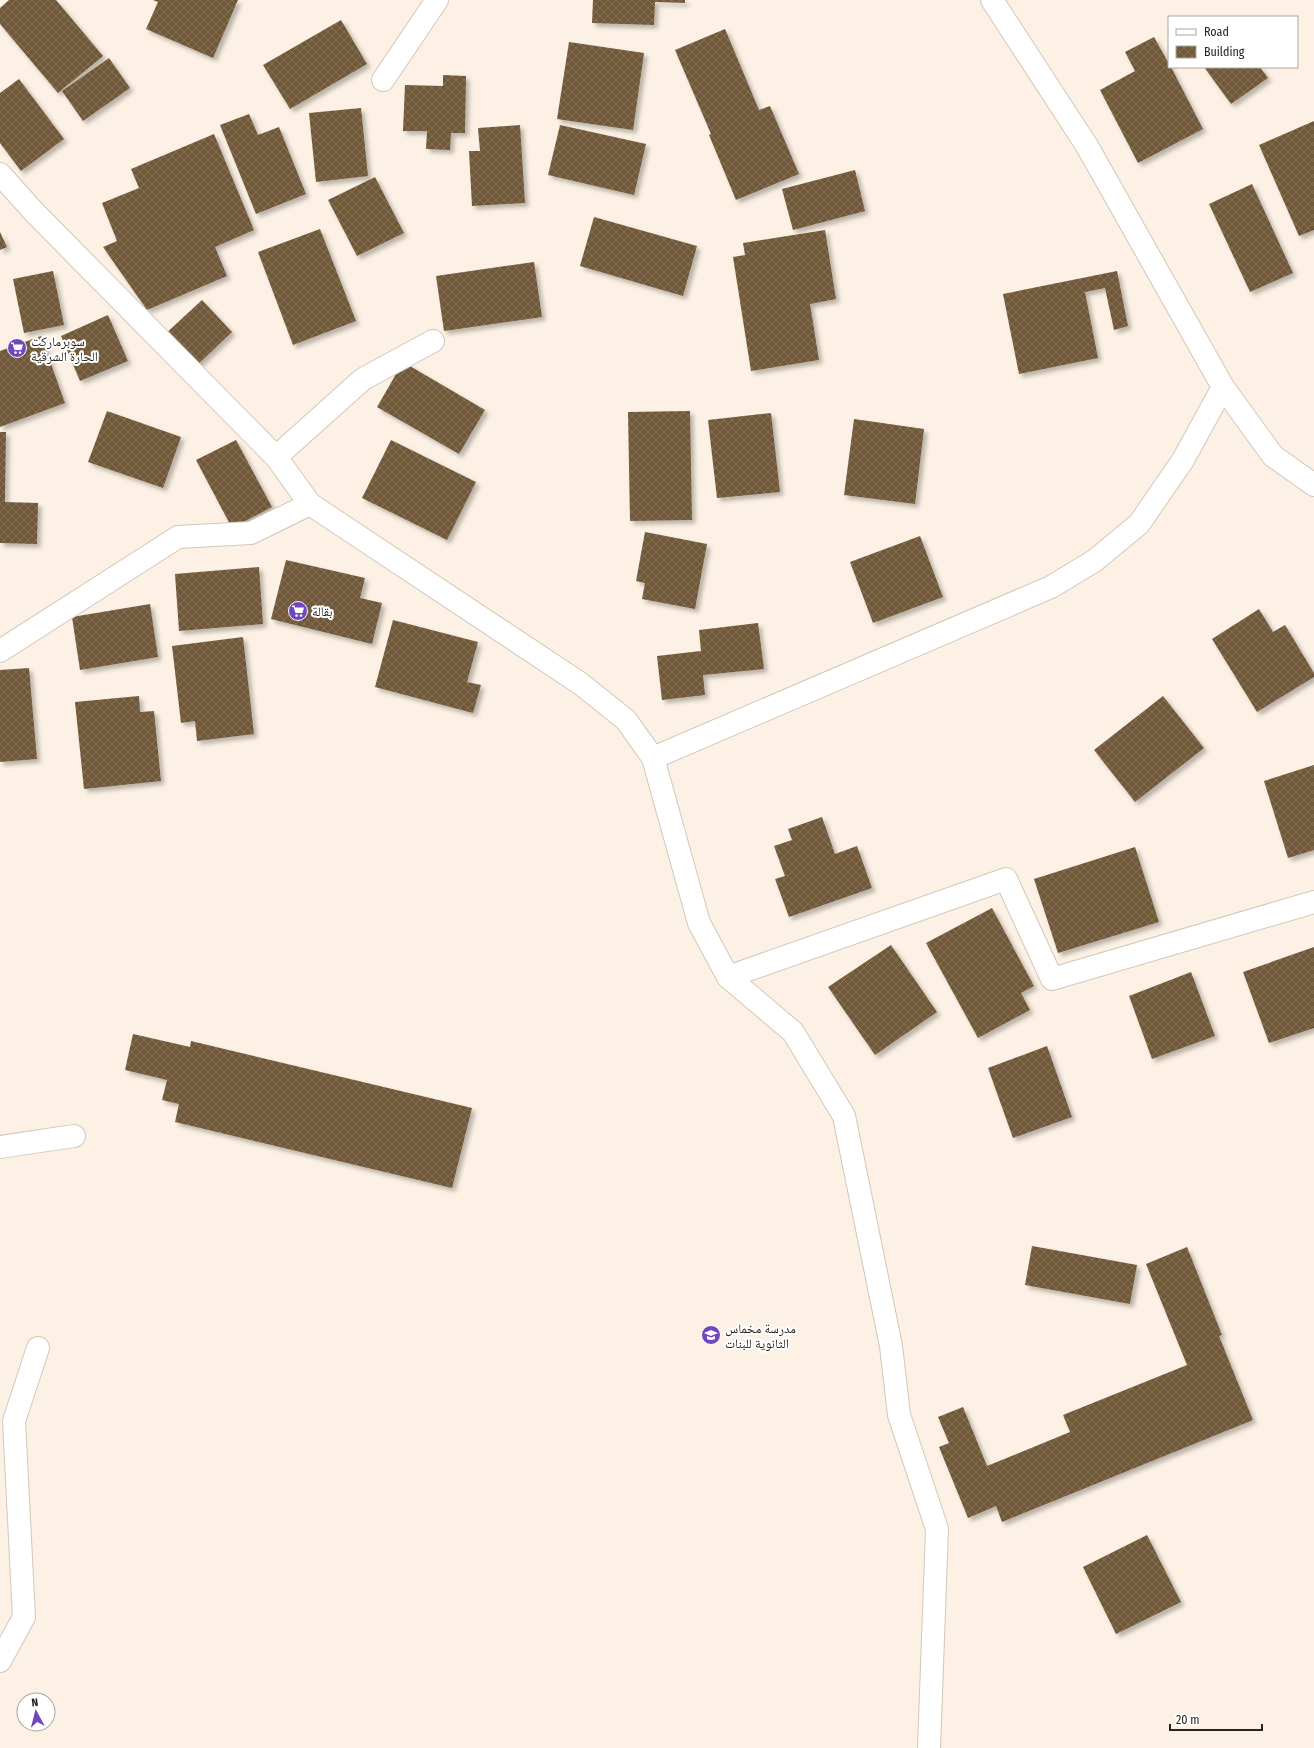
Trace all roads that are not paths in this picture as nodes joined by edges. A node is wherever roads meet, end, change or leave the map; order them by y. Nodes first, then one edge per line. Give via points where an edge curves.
1 (437, 0) edge
2 (992, 0) edge
3 (383, 80) dead end
4 (0, 174) edge
5 (433, 341) dead end
6 (1223, 387) junction
7 (276, 457) junction
8 (1314, 485) edge
9 (310, 504) junction
10 (0, 651) edge
11 (653, 758) junction
12 (1314, 902) edge
13 (728, 977) junction
14 (74, 1136) dead end
15 (0, 1147) edge
16 (38, 1348) dead end
17 (0, 1661) edge
18 (929, 1748) edge

1 - 3 street
2 - 6 street via 1087,146
4 - 7 street via 34,213
5 - 7 street via 363,379
6 - 8 street via 1273,456
6 - 11 street via 1184,460 1139,524 1094,560 1051,587
7 - 9 street
9 - 10 street via 251,533 178,537
9 - 11 street via 582,684 626,720
11 - 13 street via 700,923
12 - 13 street via 1052,979 1006,879
13 - 18 street via 793,1032 844,1116 891,1346 899,1415 937,1529
14 - 15 street
16 - 17 street via 14,1421 24,1617

